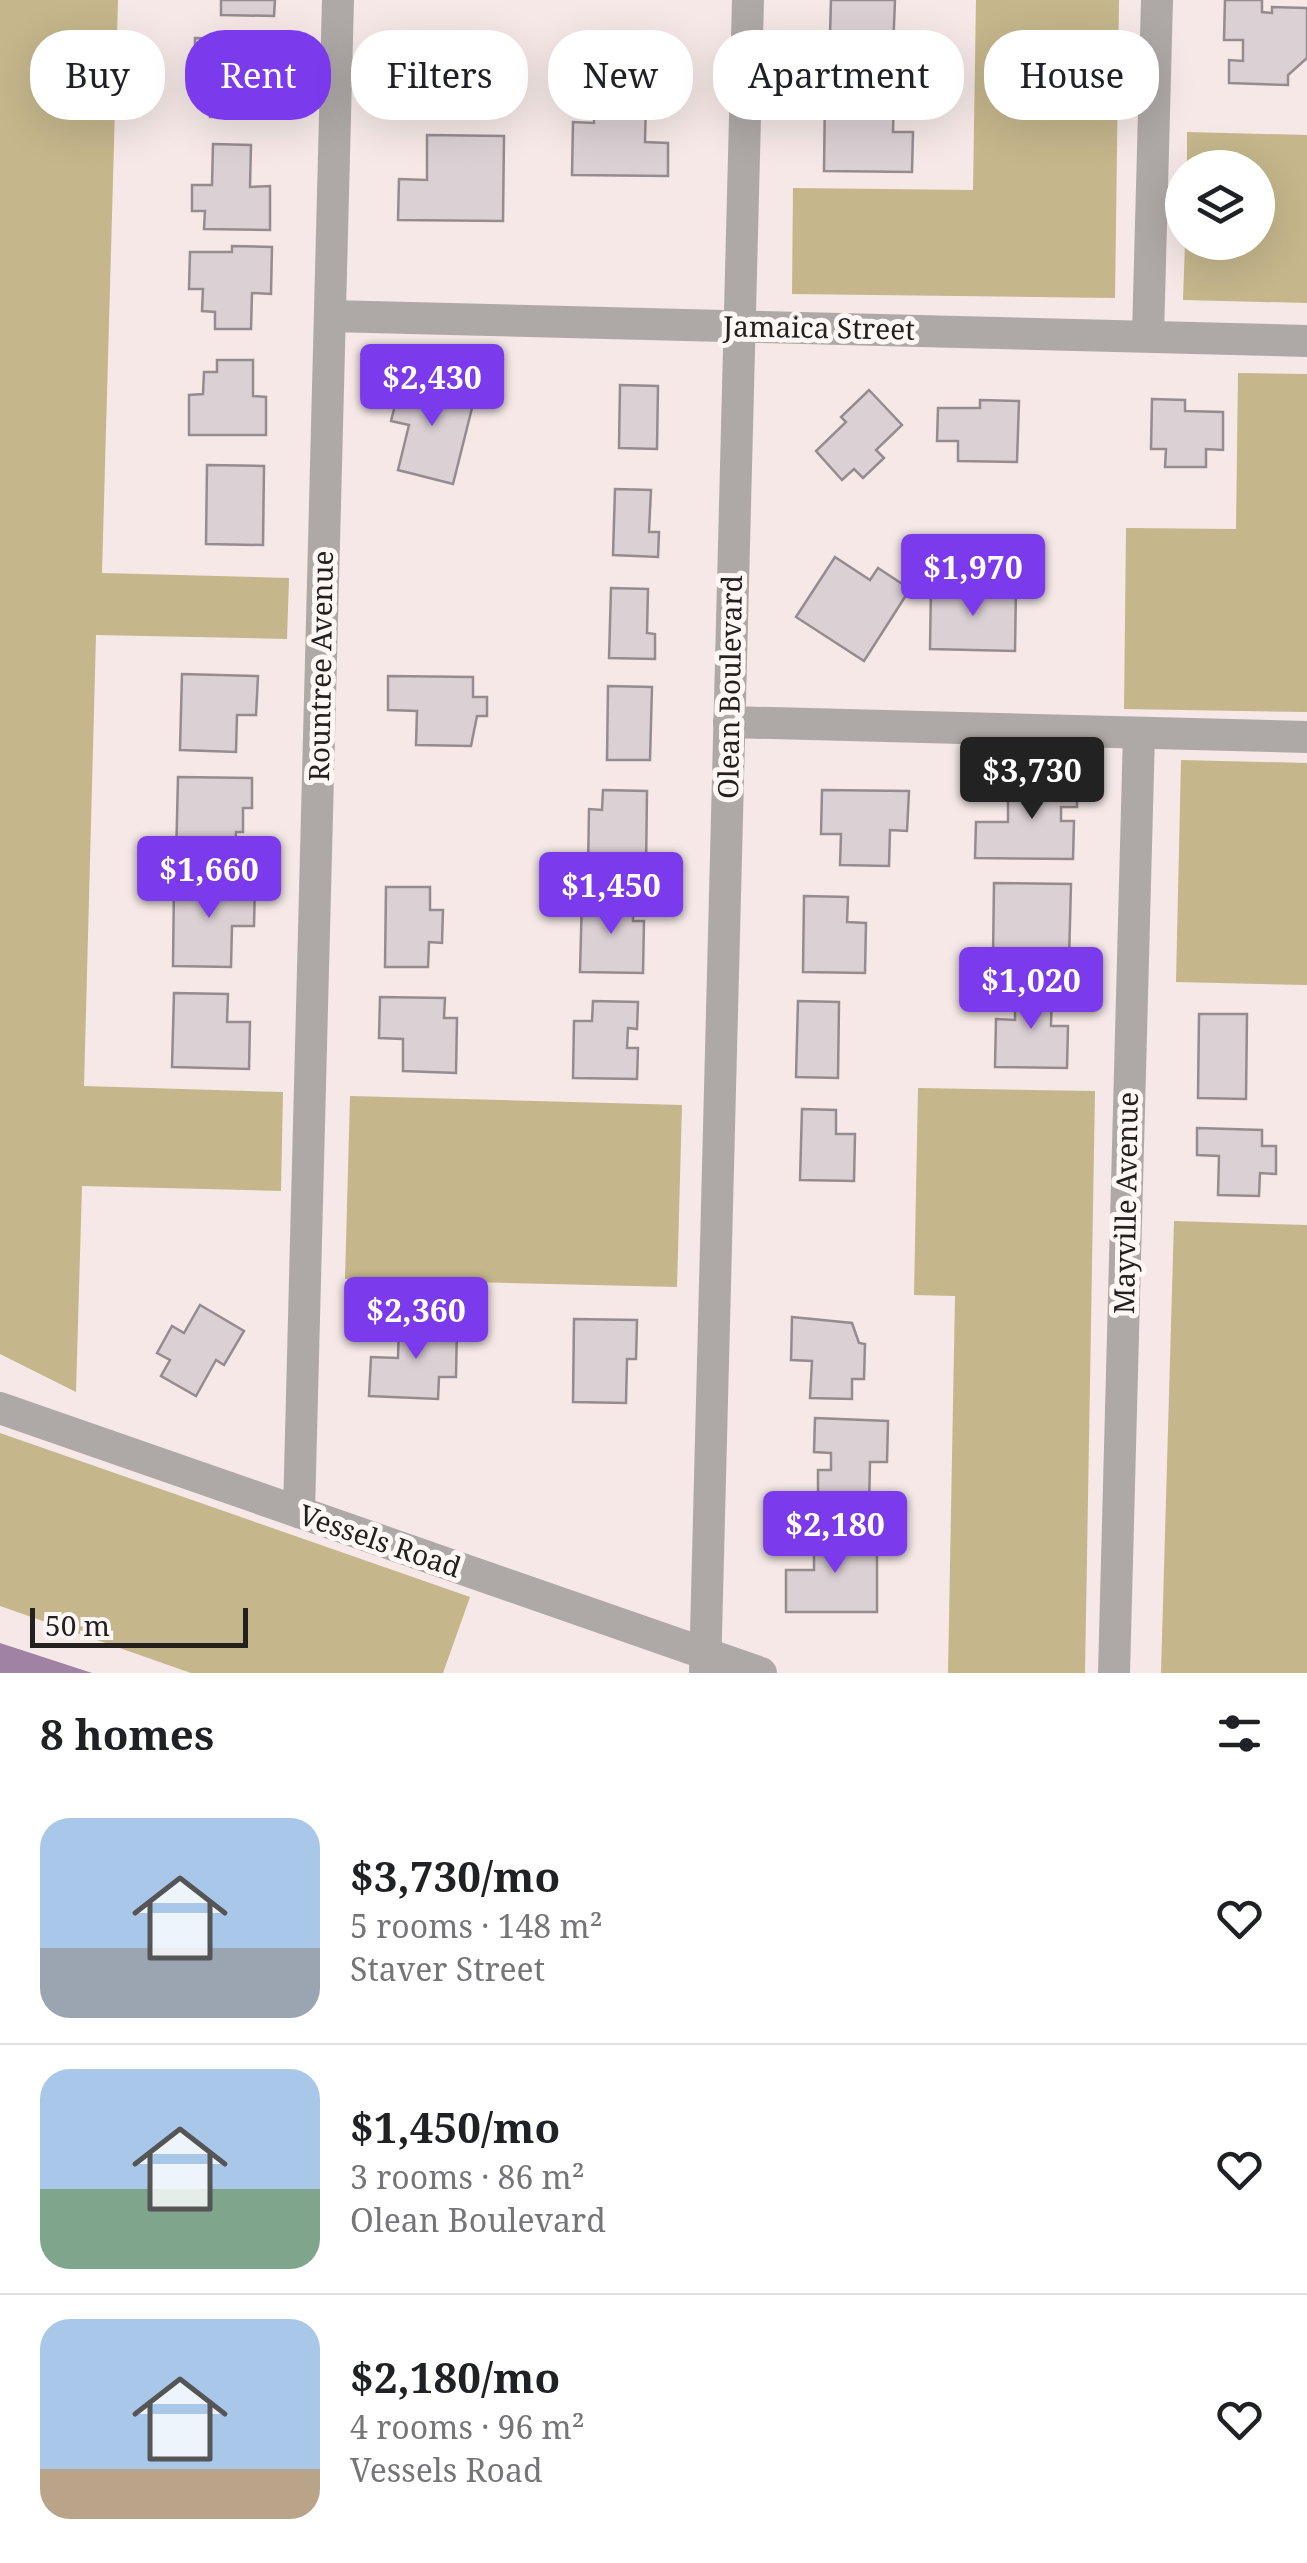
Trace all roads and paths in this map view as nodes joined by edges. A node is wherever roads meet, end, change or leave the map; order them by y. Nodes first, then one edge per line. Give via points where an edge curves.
1 (338, 0) edge
2 (748, 0) edge
3 (1157, 0) edge
4 (330, 316) junction
5 (740, 326) junction
6 (1148, 336) junction
7 (1307, 340) edge
8 (729, 722) junction
9 (1138, 733) junction
10 (1307, 737) edge
11 (0, 1408) edge
12 (299, 1512) junction
13 (705, 1663) edge
14 (761, 1673) edge
15 (1114, 1673) edge

1 - 4 street, Rountree Avenue
2 - 5 street, Olean Boulevard
3 - 6 street
4 - 5 street, Jamaica Street
4 - 12 street, Rountree Avenue
5 - 6 street, Jamaica Street
5 - 8 street, Olean Boulevard
6 - 7 street, Jamaica Street
8 - 9 street
8 - 13 street, Olean Boulevard
9 - 10 street
9 - 15 street, Mayville Avenue
11 - 12 street, Vessels Road
12 - 13 street, Vessels Road
13 - 14 street, Vessels Road

